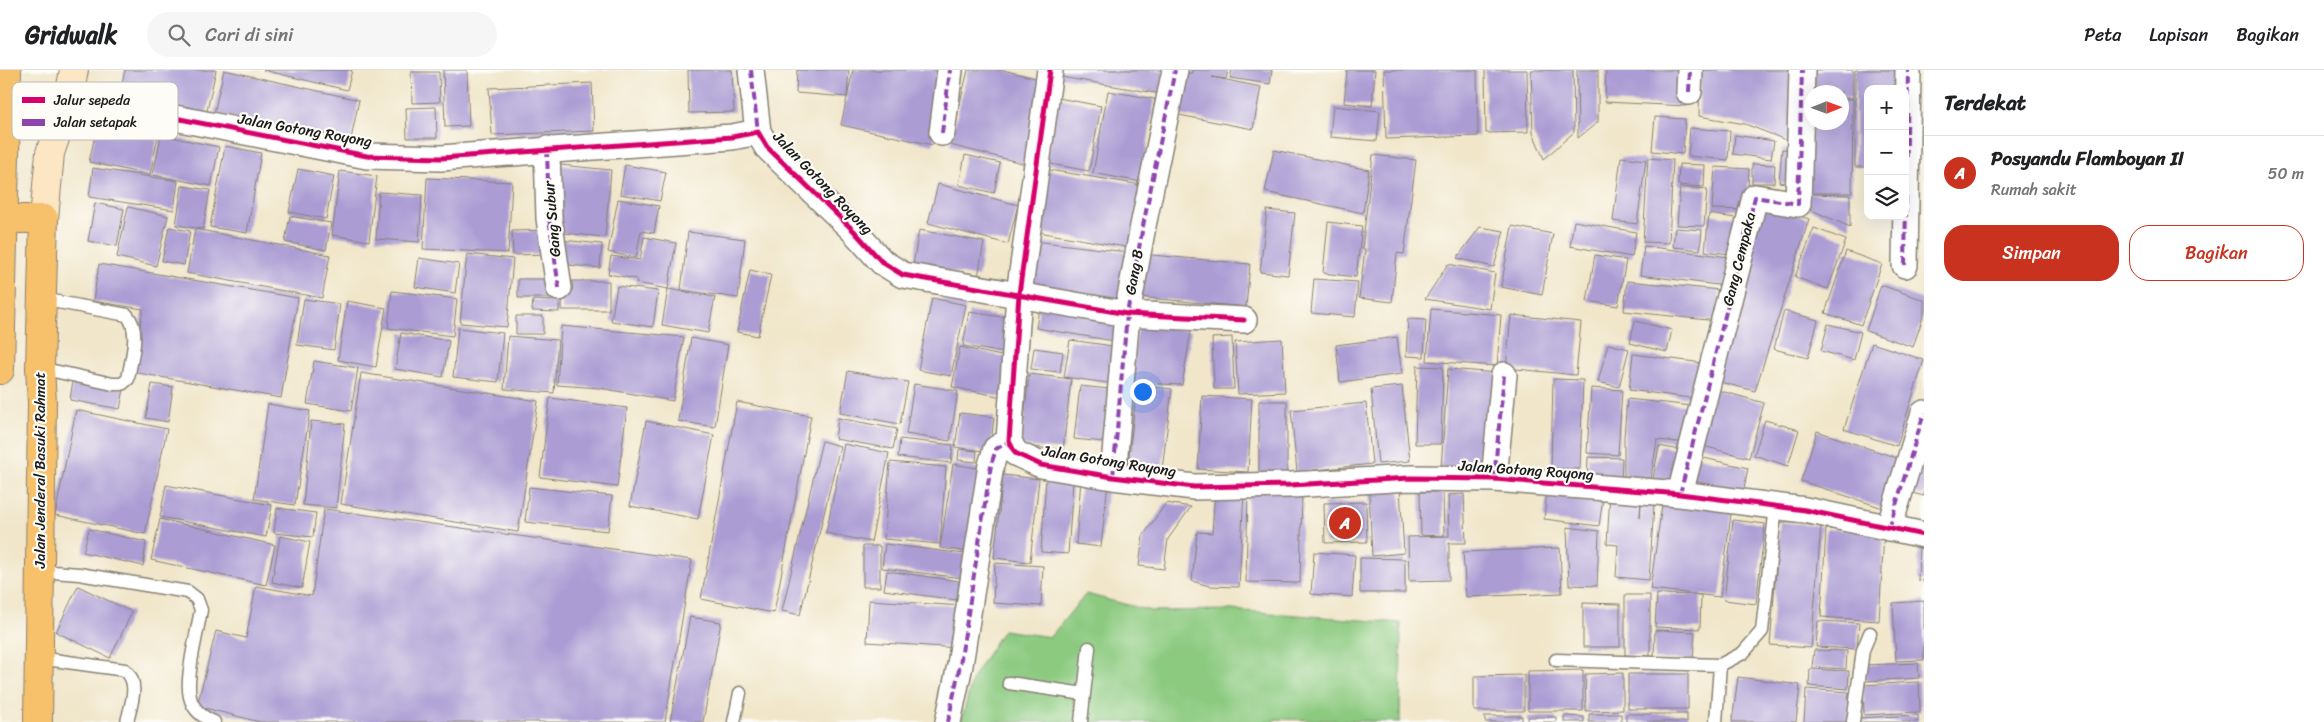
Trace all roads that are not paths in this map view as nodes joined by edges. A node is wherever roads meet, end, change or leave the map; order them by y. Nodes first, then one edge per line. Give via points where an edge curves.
1 (7, 70) edge
2 (751, 70) edge
3 (950, 70) edge
4 (1050, 70) edge
5 (1176, 70) edge
6 (1802, 70) edge
7 (1908, 70) edge
8 (178, 119) edge
9 (758, 132) junction
10 (942, 134) dead end
11 (54, 140) edge
12 (547, 149) junction
13 (4, 219) junction
14 (44, 219) junction
15 (1905, 265) dead end
16 (559, 288) dead end
17 (1018, 294) junction
18 (42, 299) junction
19 (1127, 314) junction
20 (1244, 320) dead end
21 (40, 368) junction
22 (0, 370) edge
23 (1504, 375) dead end
24 (1924, 413) edge
25 (1009, 441) junction
26 (1113, 477) junction
27 (1494, 478) junction
28 (1680, 494) junction
29 (1776, 506) junction
30 (1888, 528) junction
31 (1924, 535) edge
32 (40, 571) junction
33 (1870, 633) dead end
34 (1089, 648) dead end
35 (39, 658) junction
36 (1556, 660) dead end
37 (1720, 665) junction
38 (1009, 683) dead end
39 (740, 693) dead end
40 (1084, 694) junction
41 (38, 722) edge
42 (127, 722) edge
43 (214, 722) edge
44 (734, 722) edge
45 (948, 722) edge
46 (1081, 722) edge
47 (1716, 722) edge
48 (1853, 722) edge

1 - 13 main road
2 - 9 street
3 - 10 street
4 - 17 street
5 - 19 street, Gang B
6 - 28 street, Gang Cempaka via 1798,204 1754,197
7 - 15 street
8 - 12 street, Jalan Gotong Royong via 367,156 441,158
9 - 12 street, Jalan Gotong Royong via 732,137
9 - 17 street, Jalan Gotong Royong via 767,147 882,262 903,275
11 - 14 street via 50,153
12 - 16 street, Gang Subur via 549,218
13 - 14 main road
13 - 22 main road
14 - 18 main road, Jalan Jenderal Basuki Rahmat
17 - 19 street, Jalan Gotong Royong
17 - 25 street
18 - 21 main road, Jalan Jenderal Basuki Rahmat
18 - 21 lane via 127,314 135,333 128,379 122,384
19 - 20 street, Jalan Gotong Royong
19 - 26 street, Gang B
21 - 32 main road, Jalan Jenderal Basuki Rahmat
23 - 27 street
24 - 30 street
25 - 26 street, Jalan Gotong Royong via 1015,453 1041,465
25 - 45 street via 996,449 991,465
26 - 27 street, Jalan Gotong Royong via 1194,487 1410,478
27 - 28 street, Jalan Gotong Royong
28 - 29 street, Jalan Gotong Royong
29 - 30 street, Jalan Gotong Royong
29 - 37 lane via 1762,632 1743,653
30 - 31 street, Jalan Gotong Royong
32 - 35 main road, Jalan Jenderal Basuki Rahmat
32 - 43 lane via 80,574 188,592 197,599 200,610 188,684 190,701 203,718
33 - 48 lane via 1863,650
34 - 40 lane
35 - 41 main road, Jalan Jenderal Basuki Rahmat
35 - 42 lane via 126,670 134,685
36 - 37 lane
37 - 47 lane
38 - 40 lane
39 - 44 lane
40 - 46 lane

